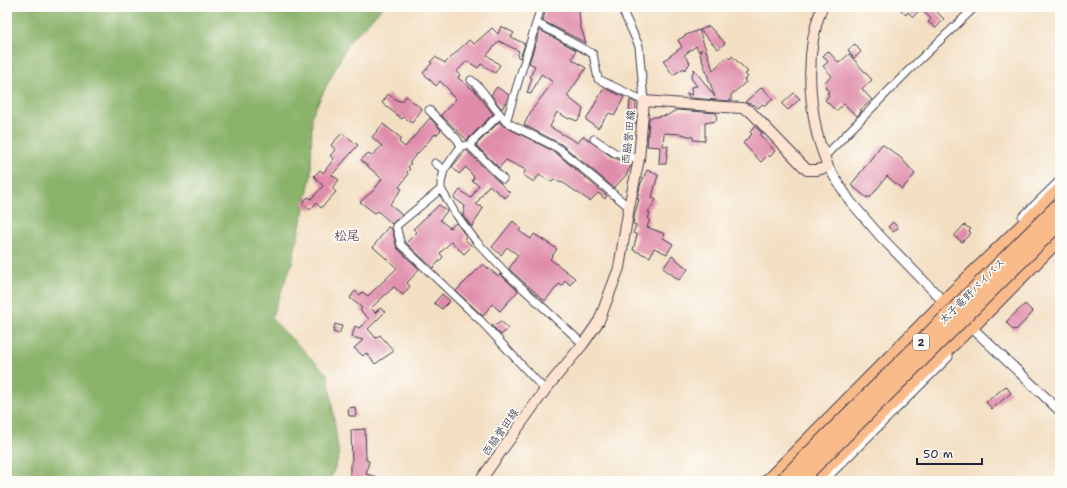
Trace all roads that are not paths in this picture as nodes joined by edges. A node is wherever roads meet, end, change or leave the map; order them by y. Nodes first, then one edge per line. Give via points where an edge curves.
1 (541, 7) edge
2 (621, 7) edge
3 (822, 7) edge
4 (974, 7) edge
5 (537, 23) junction
6 (471, 80) dead end
7 (644, 101) junction
8 (429, 110) dead end
9 (500, 114) junction
10 (506, 122) junction
11 (594, 139) dead end
12 (469, 145) junction
13 (460, 146) junction
14 (825, 156) junction
15 (639, 159) junction
16 (434, 162) dead end
17 (828, 167) junction
18 (444, 170) junction
19 (503, 179) dead end
20 (441, 189) junction
21 (1059, 192) edge
22 (629, 207) junction
23 (1060, 222) edge
24 (1060, 237) edge
25 (1060, 245) edge
26 (942, 300) junction
27 (973, 329) junction
28 (584, 344) junction
29 (545, 390) junction
30 (1060, 411) edge
31 (480, 481) edge
32 (760, 481) edge
33 (767, 481) edge
34 (782, 481) edge
35 (799, 481) edge
36 (812, 481) edge
37 (824, 481) edge

1 - 5 street
2 - 7 street via 639,46
3 - 14 main road via 817,19 810,63 816,130
4 - 14 street
5 - 7 street via 593,54 598,79
5 - 10 street
6 - 9 street
7 - 15 main road, 西脇誉田線
7 - 17 main road, 西脇誉田線 via 742,108 756,116 807,170
8 - 13 street via 457,138
9 - 10 street
9 - 12 street
10 - 22 street via 558,148
11 - 15 street via 615,154
12 - 13 street
12 - 19 street
13 - 18 street
14 - 17 main road
15 - 22 main road, 西脇誉田線
16 - 18 street
17 - 26 street via 850,201
18 - 20 street
20 - 28 street via 476,241 506,273
20 - 29 street via 396,226 401,245 480,320
21 - 26 highway
21 - 34 highway, 太子竜野バイパス / 2, bridge
22 - 28 main road, 西脇誉田線 via 619,268 599,321
23 - 35 highway, 太子竜野バイパス / 2, bridge
24 - 27 highway
25 - 27 street
26 - 27 street
26 - 32 street
26 - 33 highway via 857,391
27 - 30 street
27 - 36 highway via 880,414
27 - 37 street
28 - 29 main road, 西脇誉田線
29 - 31 main road, 西脇誉田線

